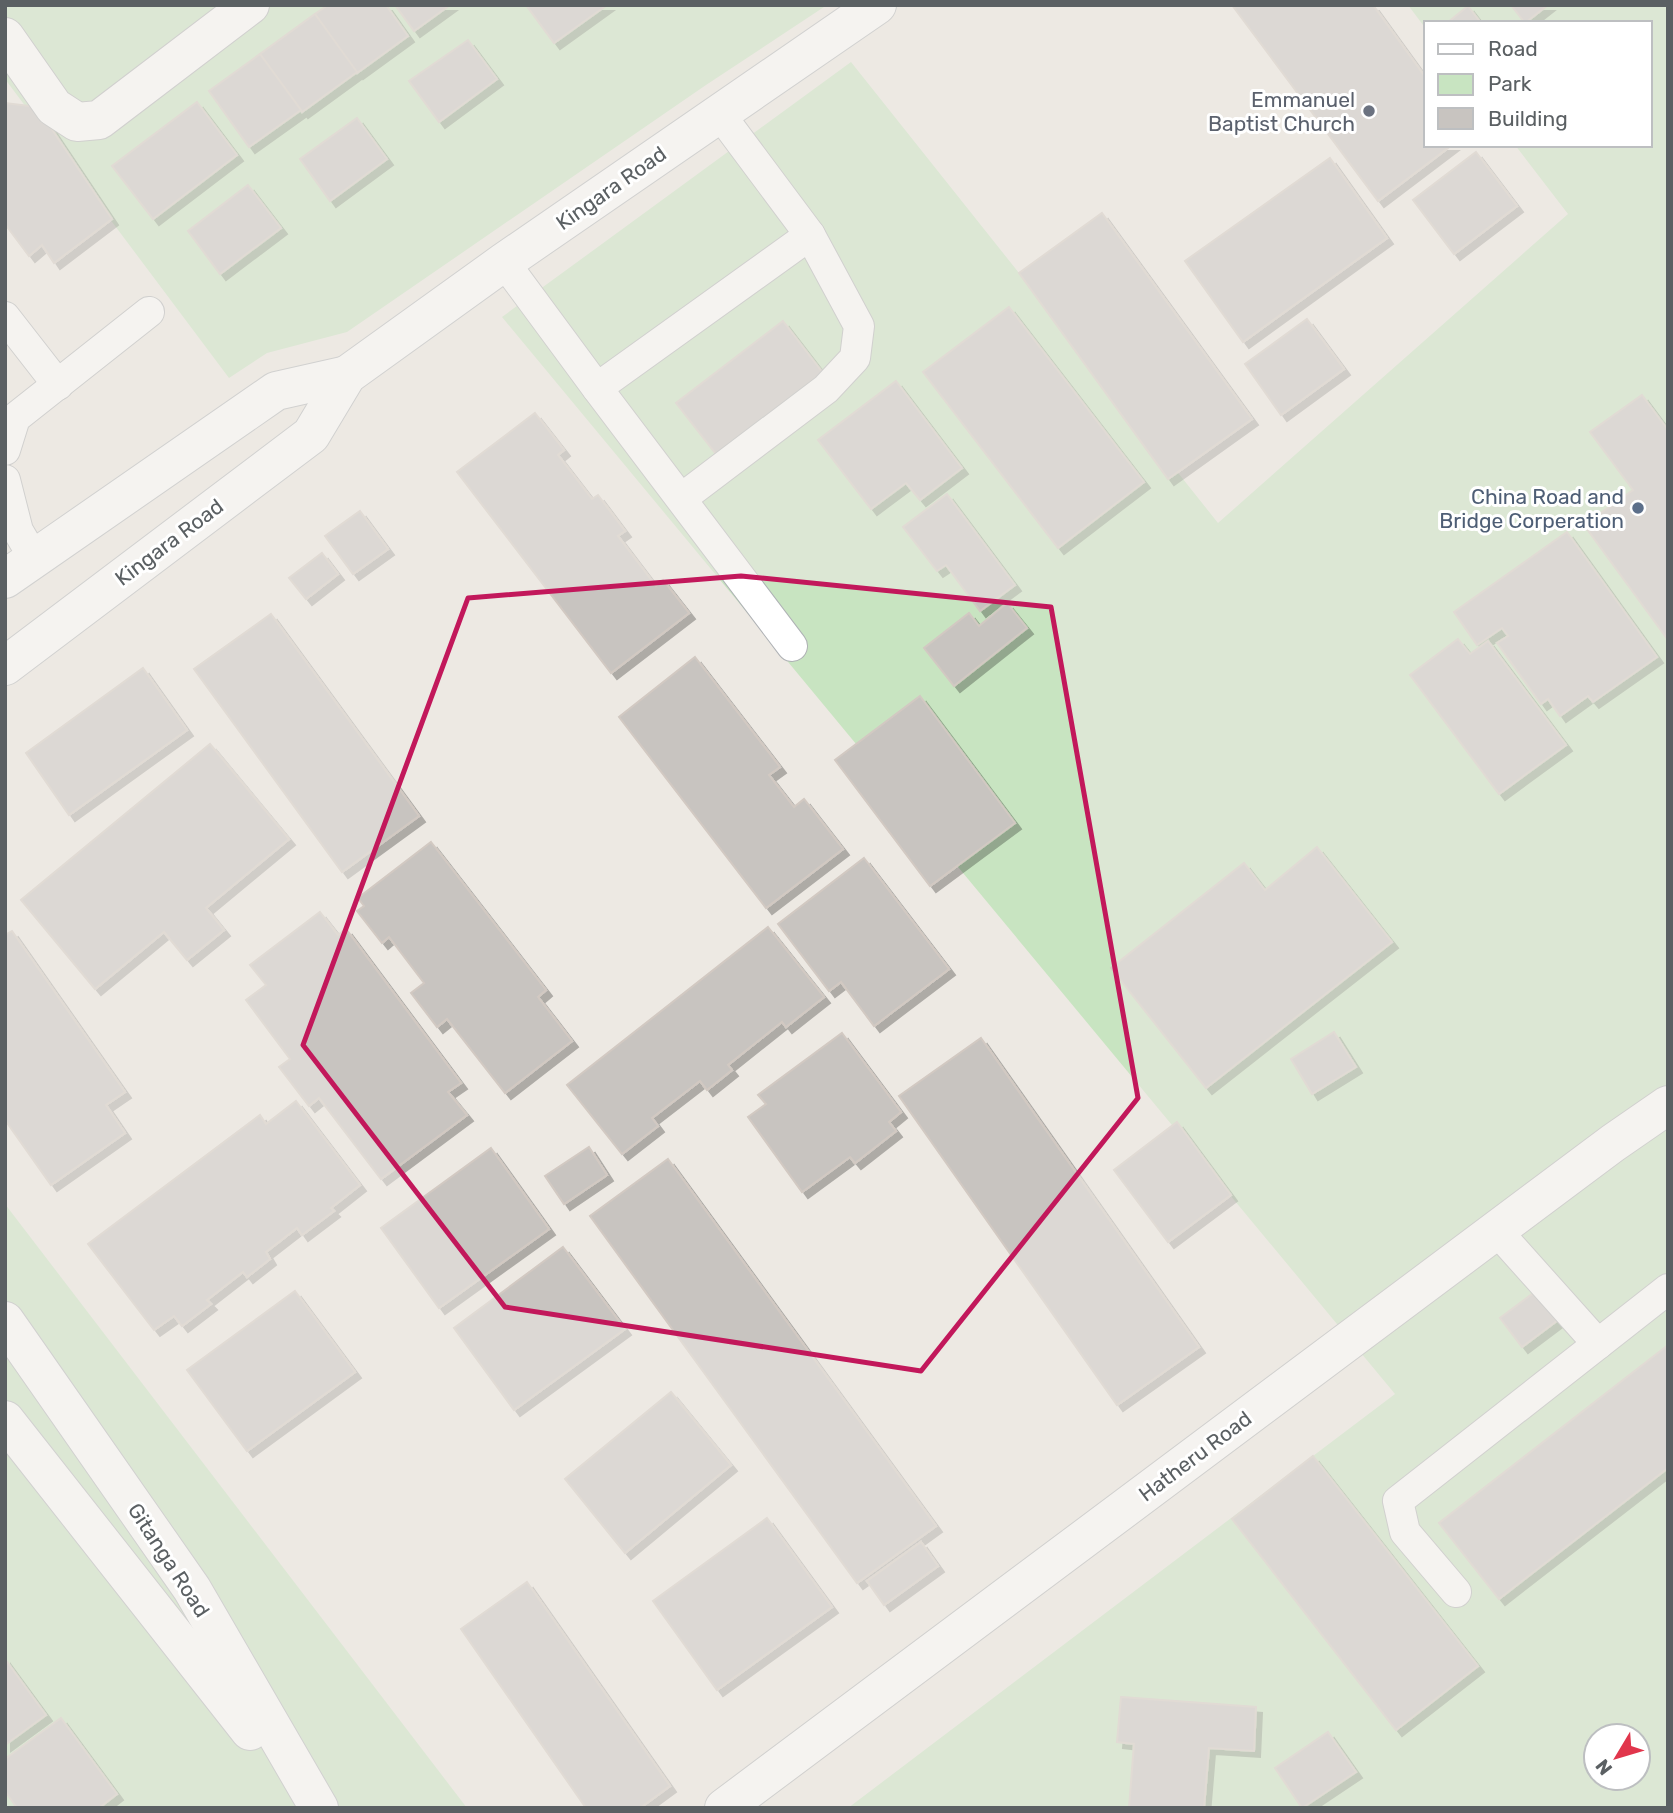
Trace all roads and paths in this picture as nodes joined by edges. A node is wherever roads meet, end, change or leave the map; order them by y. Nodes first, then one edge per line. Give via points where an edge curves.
1 (250, 5) edge
2 (860, 10) edge
3 (5, 37) edge
4 (719, 113) junction
5 (810, 235) junction
6 (504, 262) junction
7 (149, 312) dead end
8 (5, 317) edge
9 (347, 375) junction
10 (58, 385) junction
11 (597, 388) junction
12 (5, 450) edge
13 (5, 480) edge
14 (682, 498) junction
15 (19, 569) edge
16 (792, 646) dead end
17 (5, 666) edge
18 (1668, 1105) edge
19 (1496, 1230) junction
20 (1668, 1289) edge
21 (5, 1321) edge
22 (1598, 1344) junction
23 (5, 1420) edge
24 (1456, 1592) dead end
25 (308, 1808) edge
26 (319, 1808) edge
27 (724, 1808) edge

1 - 3 main road via 99,120 77,122 54,107
2 - 4 main road, Kingara Road
4 - 5 lane
4 - 6 main road, Kingara Road
5 - 11 lane
5 - 14 lane via 859,326 855,358 826,389
6 - 9 main road, Kingara Road
6 - 11 lane
7 - 10 lane
8 - 10 lane
9 - 15 main road, Kingara Road via 276,391
9 - 17 main road, Kingara Road via 311,435
10 - 12 lane via 15,418
11 - 14 lane
13 - 15 lane via 18,531
14 - 16 lane
18 - 19 main road, Hatheru Road
19 - 22 lane
19 - 27 main road, Hatheru Road
20 - 22 lane
21 - 26 main road, Gitanga Road via 192,1589
22 - 24 lane via 1398,1501 1405,1532
23 - 25 main road, Gitanga Road

